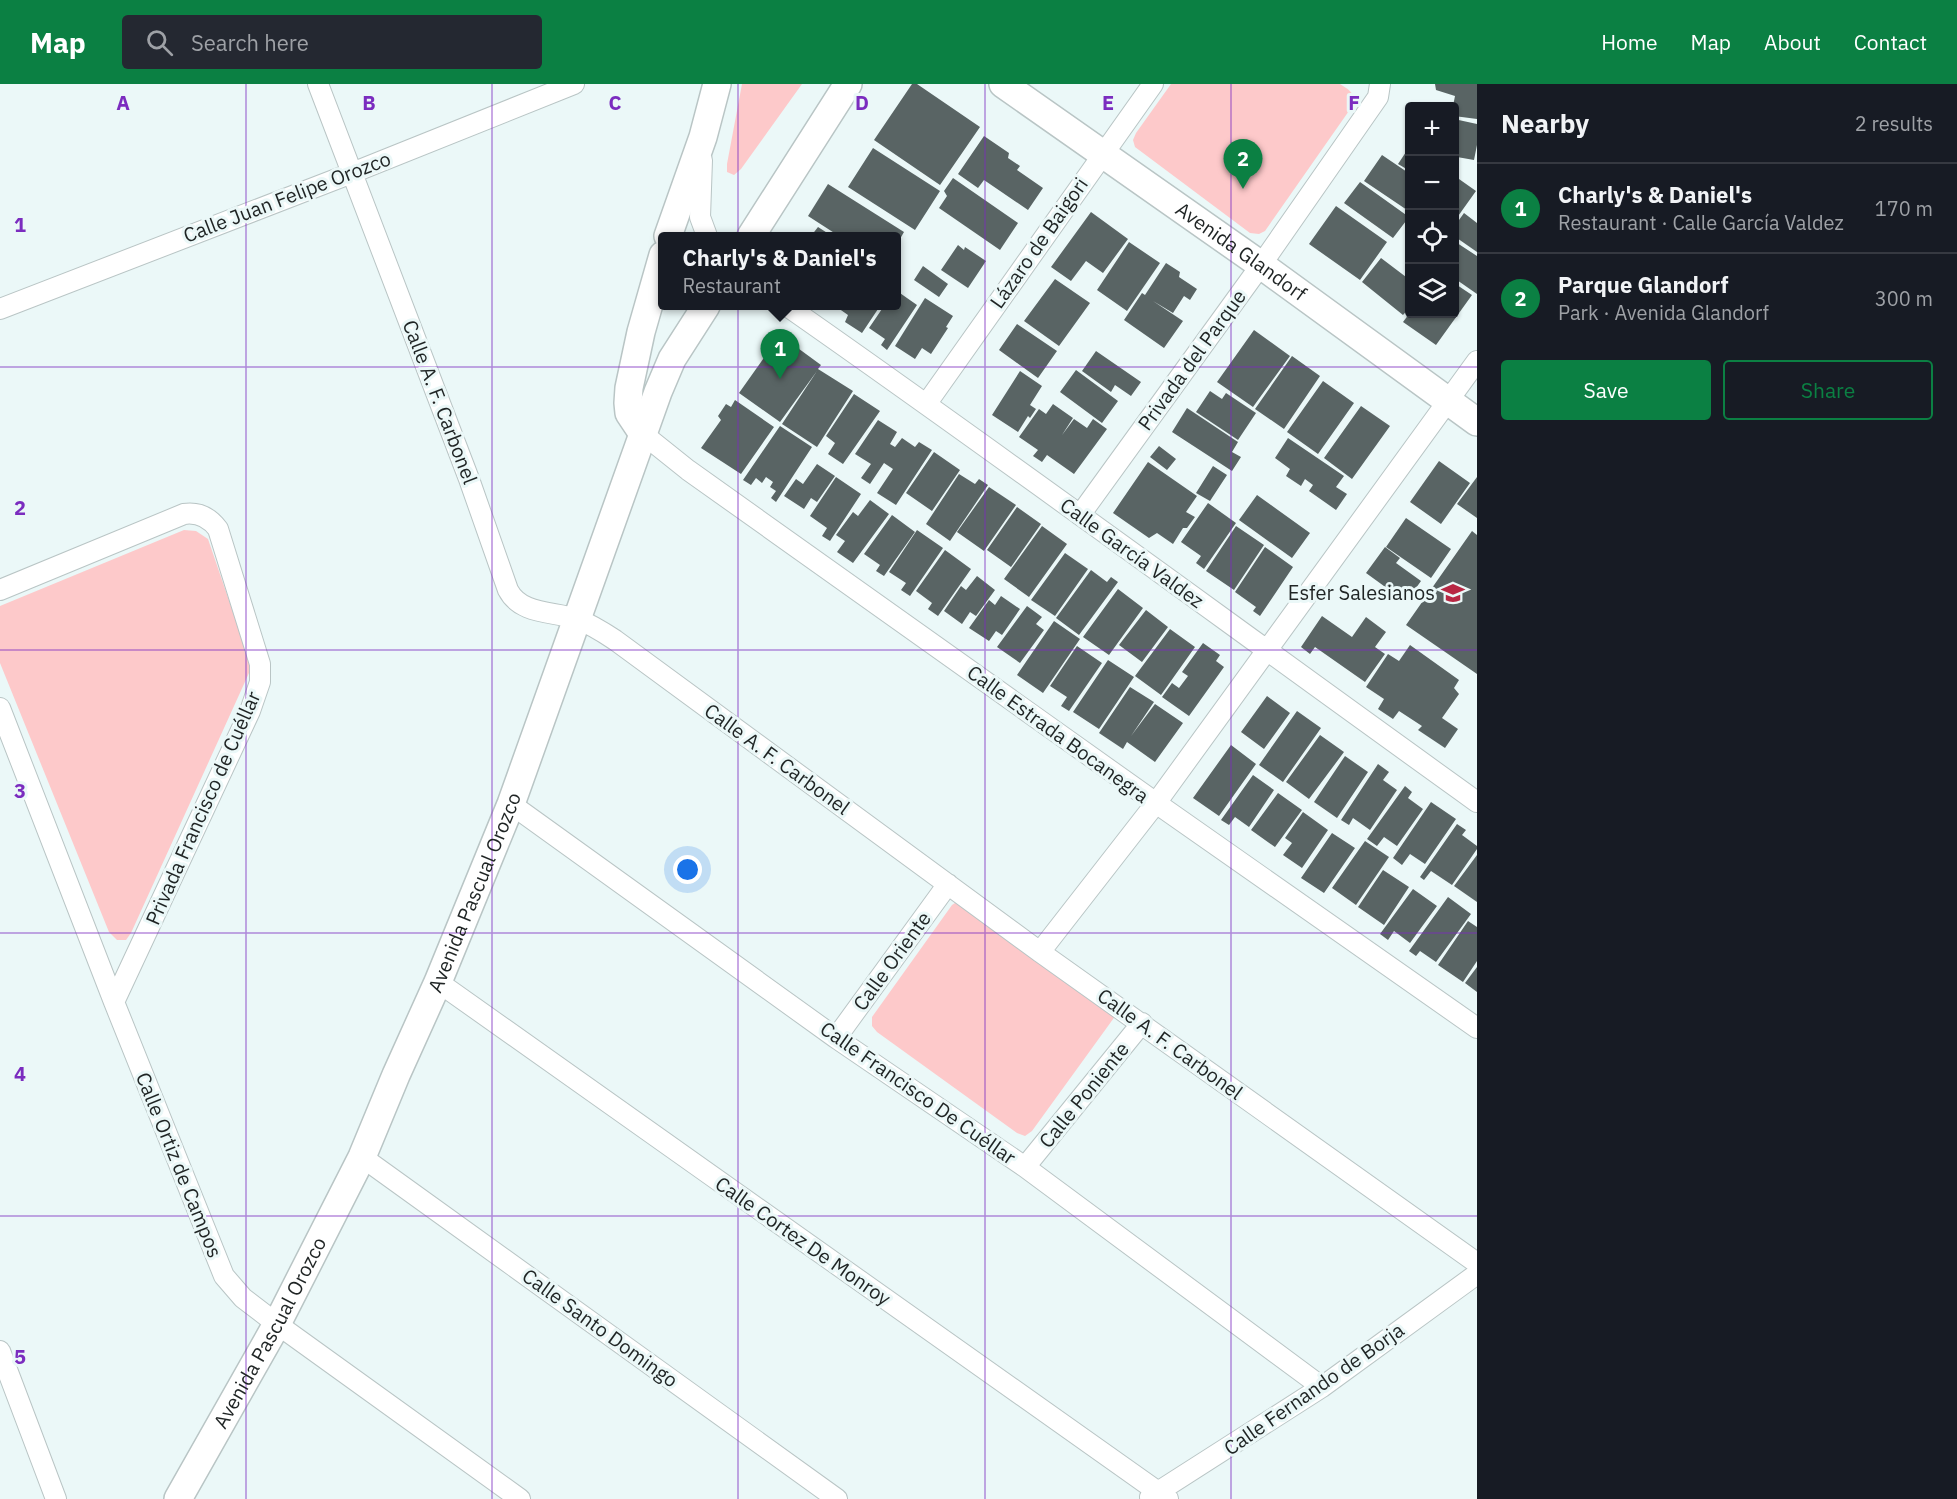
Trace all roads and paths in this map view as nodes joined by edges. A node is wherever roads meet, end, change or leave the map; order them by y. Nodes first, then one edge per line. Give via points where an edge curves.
1 (318, 84) edge
2 (574, 84) edge
3 (848, 84) edge
4 (1003, 84) edge
5 (1153, 84) edge
6 (1380, 84) edge
7 (712, 89) edge
8 (703, 136) junction
9 (1101, 155) junction
10 (352, 173) junction
11 (670, 232) edge
12 (705, 232) edge
13 (754, 232) edge
14 (1261, 265) junction
15 (658, 273) edge
16 (0, 309) edge
17 (703, 310) edge
18 (793, 310) edge
19 (1477, 361) edge
20 (1448, 401) junction
21 (927, 403) junction
22 (1477, 422) edge
23 (643, 434) junction
24 (1080, 515) junction
25 (0, 590) edge
26 (576, 619) junction
27 (1266, 651) junction
28 (0, 708) edge
29 (1477, 802) edge
30 (1156, 803) junction
31 (511, 804) junction
32 (948, 884) junction
33 (1040, 952) junction
34 (438, 982) junction
35 (114, 1002) junction
36 (1142, 1023) junction
37 (1477, 1028) edge
38 (836, 1038) junction
39 (362, 1157) junction
40 (1025, 1167) junction
41 (1477, 1263) edge
42 (1477, 1274) edge
43 (277, 1324) junction
44 (0, 1351) edge
45 (1322, 1387) junction
46 (1158, 1497) edge
47 (56, 1499) edge
48 (178, 1499) edge
49 (520, 1499) edge
50 (837, 1499) edge

1 - 10 street, Calle A. F. Carbonel
2 - 10 street, Calle Juan Felipe Orozco
3 - 13 main road
4 - 9 main road, Avenida Glandorf
5 - 9 street, Lázaro de Baigori
6 - 14 street, Privada del Parque via 1378,98
7 - 8 main road
8 - 11 main road
8 - 12 street via 699,204
9 - 14 main road, Avenida Glandorf
9 - 21 street, Lázaro de Baigori
10 - 16 street, Calle Juan Felipe Orozco
10 - 26 street, Calle A. F. Carbonel via 508,590 524,607
14 - 20 main road, Avenida Glandorf
14 - 24 street, Privada del Parque
15 - 23 main road via 629,388 629,413
17 - 23 main road, Avenida Pascual Orozco via 672,359
18 - 21 street, Calle García Valdez
19 - 20 street
20 - 22 main road, Avenida Glandorf
20 - 27 street
21 - 24 street, Calle García Valdez
23 - 26 main road, Avenida Pascual Orozco
23 - 30 street, Calle Estrada Bocanegra
24 - 27 street, Calle García Valdez
25 - 35 street, Privada Francisco de Cuéllar via 193,513 212,521 218,529 260,664 260,682 250,711
26 - 31 main road, Avenida Pascual Orozco
26 - 32 street, Calle A. F. Carbonel via 615,640
27 - 29 street, Calle García Valdez
27 - 30 street
28 - 35 street, Calle Ortiz de Campos
30 - 33 street
30 - 37 street, Calle Estrada Bocanegra
31 - 34 main road, Avenida Pascual Orozco
31 - 38 street, Calle Francisco De Cuéllar
32 - 33 street, Calle A. F. Carbonel
32 - 38 street, Calle Oriente
33 - 36 street, Calle A. F. Carbonel
34 - 39 main road, Avenida Pascual Orozco
34 - 46 street, Calle Cortez De Monroy
35 - 43 street, Calle Ortiz de Campos via 224,1276 243,1298
36 - 40 street, Calle Poniente
36 - 41 street, Calle A. F. Carbonel
38 - 40 street, Calle Francisco De Cuéllar
39 - 43 main road, Avenida Pascual Orozco
39 - 50 street, Calle Santo Domingo
40 - 45 street, Calle Francisco De Cuéllar
42 - 45 street, Calle Fernando de Borja
43 - 48 main road, Avenida Pascual Orozco
43 - 49 street, Calle Ortiz de Campos
44 - 47 street
45 - 46 street, Calle Fernando de Borja

